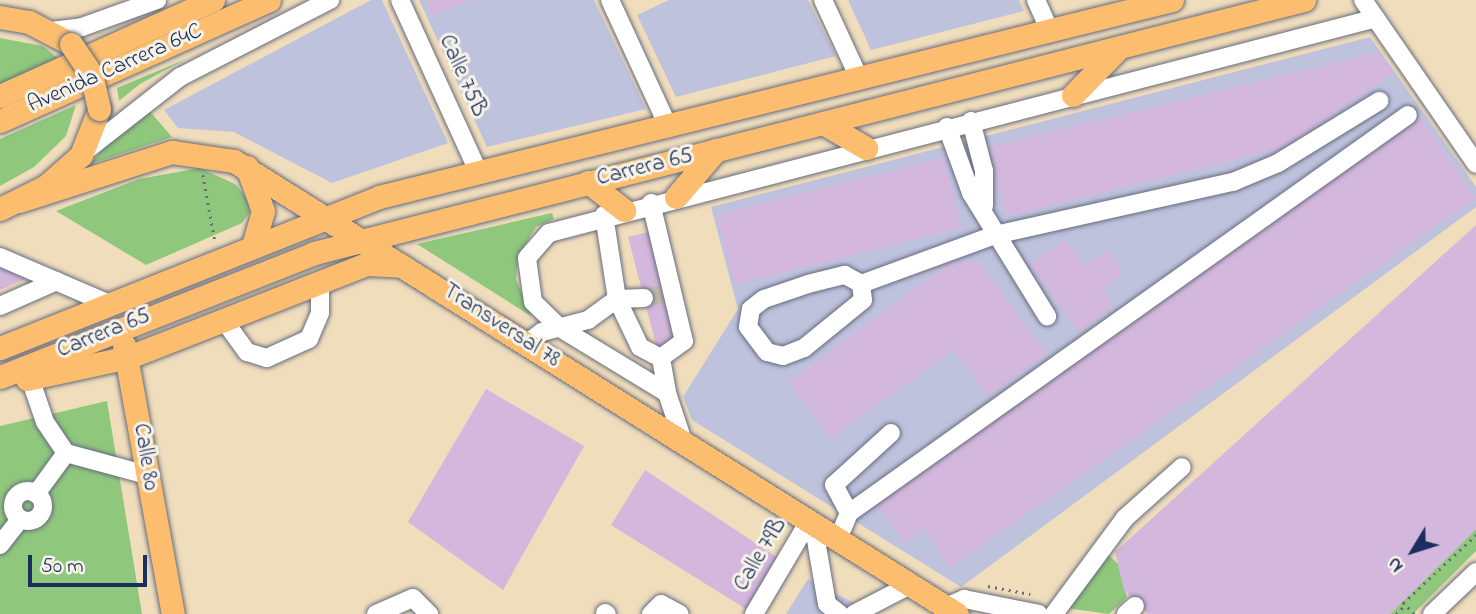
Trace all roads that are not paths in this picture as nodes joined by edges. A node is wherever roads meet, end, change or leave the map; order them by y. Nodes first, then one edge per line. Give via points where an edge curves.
1 (157, 0) edge
2 (214, 0) edge
3 (269, 0) edge
4 (330, 0) edge
5 (400, 0) edge
6 (823, 0) edge
7 (1036, 0) edge
8 (1172, 0) edge
9 (1304, 0) edge
10 (1363, 0) edge
11 (613, 1) edge
12 (0, 17) edge
13 (1376, 18) junction
14 (51, 31) junction
15 (1051, 32) junction
16 (1116, 51) junction
17 (860, 80) junction
18 (1073, 95) junction
19 (0, 96) edge
20 (1379, 102) dead end
21 (1408, 115) dead end
22 (0, 121) edge
23 (971, 121) junction
24 (823, 124) junction
25 (947, 127) junction
26 (669, 128) junction
27 (866, 148) junction
28 (716, 150) junction
29 (81, 155) junction
30 (1476, 164) edge
31 (247, 167) junction
32 (479, 173) junction
33 (588, 182) junction
34 (676, 197) junction
35 (651, 203) junction
36 (9, 205) edge
37 (984, 206) junction
38 (614, 213) junction
39 (326, 215) junction
40 (995, 235) junction
41 (366, 240) junction
42 (254, 242) junction
43 (0, 257) edge
44 (278, 265) junction
45 (409, 267) junction
46 (57, 281) junction
47 (320, 282) junction
48 (861, 284) junction
49 (644, 298) tunnel mouth
50 (617, 299) junction
51 (107, 303) junction
52 (264, 303) junction
53 (0, 306) edge
54 (1047, 316) dead end
55 (223, 320) junction
56 (117, 328) junction
57 (559, 328) junction
58 (526, 344) junction
59 (0, 348) edge
60 (129, 357) junction
61 (661, 358) junction
62 (0, 377) edge
63 (30, 379) junction
64 (0, 387) edge
65 (667, 393) junction
66 (891, 433) dead end
67 (683, 441) junction
68 (66, 453) junction
69 (1182, 467) dead end
70 (147, 475) junction
71 (849, 513) junction
72 (811, 522) junction
73 (838, 539) junction
74 (0, 545) edge
75 (1476, 572) edge
76 (910, 585) junction
77 (951, 611) edge
78 (836, 613) edge
79 (173, 614) edge
80 (376, 614) edge
81 (429, 614) edge
82 (651, 614) edge
83 (680, 614) edge
84 (754, 614) edge
85 (854, 614) edge
86 (1039, 614) edge
87 (1054, 614) edge
88 (1432, 614) edge

1 - 14 street
2 - 19 main road, Avenida Carrera 64C
3 - 22 main road, Avenida Carrera 64C
4 - 29 street via 180,77 127,112
5 - 32 street, Calle 75B
6 - 17 street
7 - 15 street
8 - 15 main road, Carrera 65
9 - 16 main road, Carrera 65
10 - 13 street
11 - 26 street
12 - 14 main road
13 - 18 street
13 - 30 street
14 - 29 main road, bridge via 71,44 91,74 99,109
15 - 17 main road, Carrera 65
16 - 18 main road
16 - 24 main road, Carrera 65
17 - 26 main road, Carrera 65
18 - 23 street
20 - 40 street via 1278,163 1233,182
21 - 71 street
23 - 25 street
23 - 37 street via 985,180
24 - 27 main road
24 - 28 main road, Carrera 65
25 - 27 street
25 - 37 street via 971,193
26 - 32 main road, Carrera 65
27 - 34 street
28 - 33 main road, Carrera 65
28 - 34 main road
29 - 36 main road
31 - 36 main road, Transversal 78 via 208,153 173,152
31 - 39 main road, Transversal 78
31 - 42 main road via 264,211
32 - 39 main road, Carrera 65
33 - 38 main road
33 - 41 main road, Carrera 65
34 - 35 street
35 - 38 street
35 - 61 street via 684,341
37 - 40 street
38 - 50 street
38 - 57 street via 549,233 527,258 527,291
39 - 41 main road, Transversal 78
39 - 42 main road, Carrera 65
40 - 48 street
40 - 54 street
41 - 44 main road, Carrera 65
41 - 45 main road, Transversal 78
42 - 51 main road, Carrera 65
43 - 46 street
44 - 52 main road
44 - 56 main road, Carrera 65
45 - 47 main road via 377,262
45 - 58 main road, Transversal 78
46 - 51 street
46 - 53 street
47 - 52 main road
47 - 55 street via 320,313 309,339 267,358 247,352
48 - 48 street via 845,275 764,299 751,309 748,327 767,352 783,356 804,348 863,300
49 - 50 street
50 - 57 street via 588,320
50 - 61 street via 640,347
51 - 56 main road, Calle 80
51 - 59 main road, Carrera 65
52 - 55 main road
55 - 60 main road
56 - 60 main road, Calle 80
56 - 62 main road, Carrera 65
57 - 58 street
57 - 65 street
58 - 67 main road, Transversal 78
60 - 63 main road
60 - 70 main road, Calle 80
61 - 65 street
63 - 64 main road
63 - 68 street via 45,422
65 - 67 street
66 - 71 street via 834,485
67 - 72 main road, Transversal 78
68 - 70 street
68 - 74 street via 36,494 16,498 20,519
69 - 87 street via 1125,517
70 - 79 main road, Calle 80
71 - 73 street
72 - 73 main road, Transversal 78
72 - 78 street via 827,604
72 - 84 street, Calle 79B
73 - 76 main road, Transversal 78
75 - 88 street
76 - 77 main road, Transversal 78
76 - 85 street
77 - 86 street via 964,599
80 - 81 street via 413,598
82 - 83 street via 661,604

